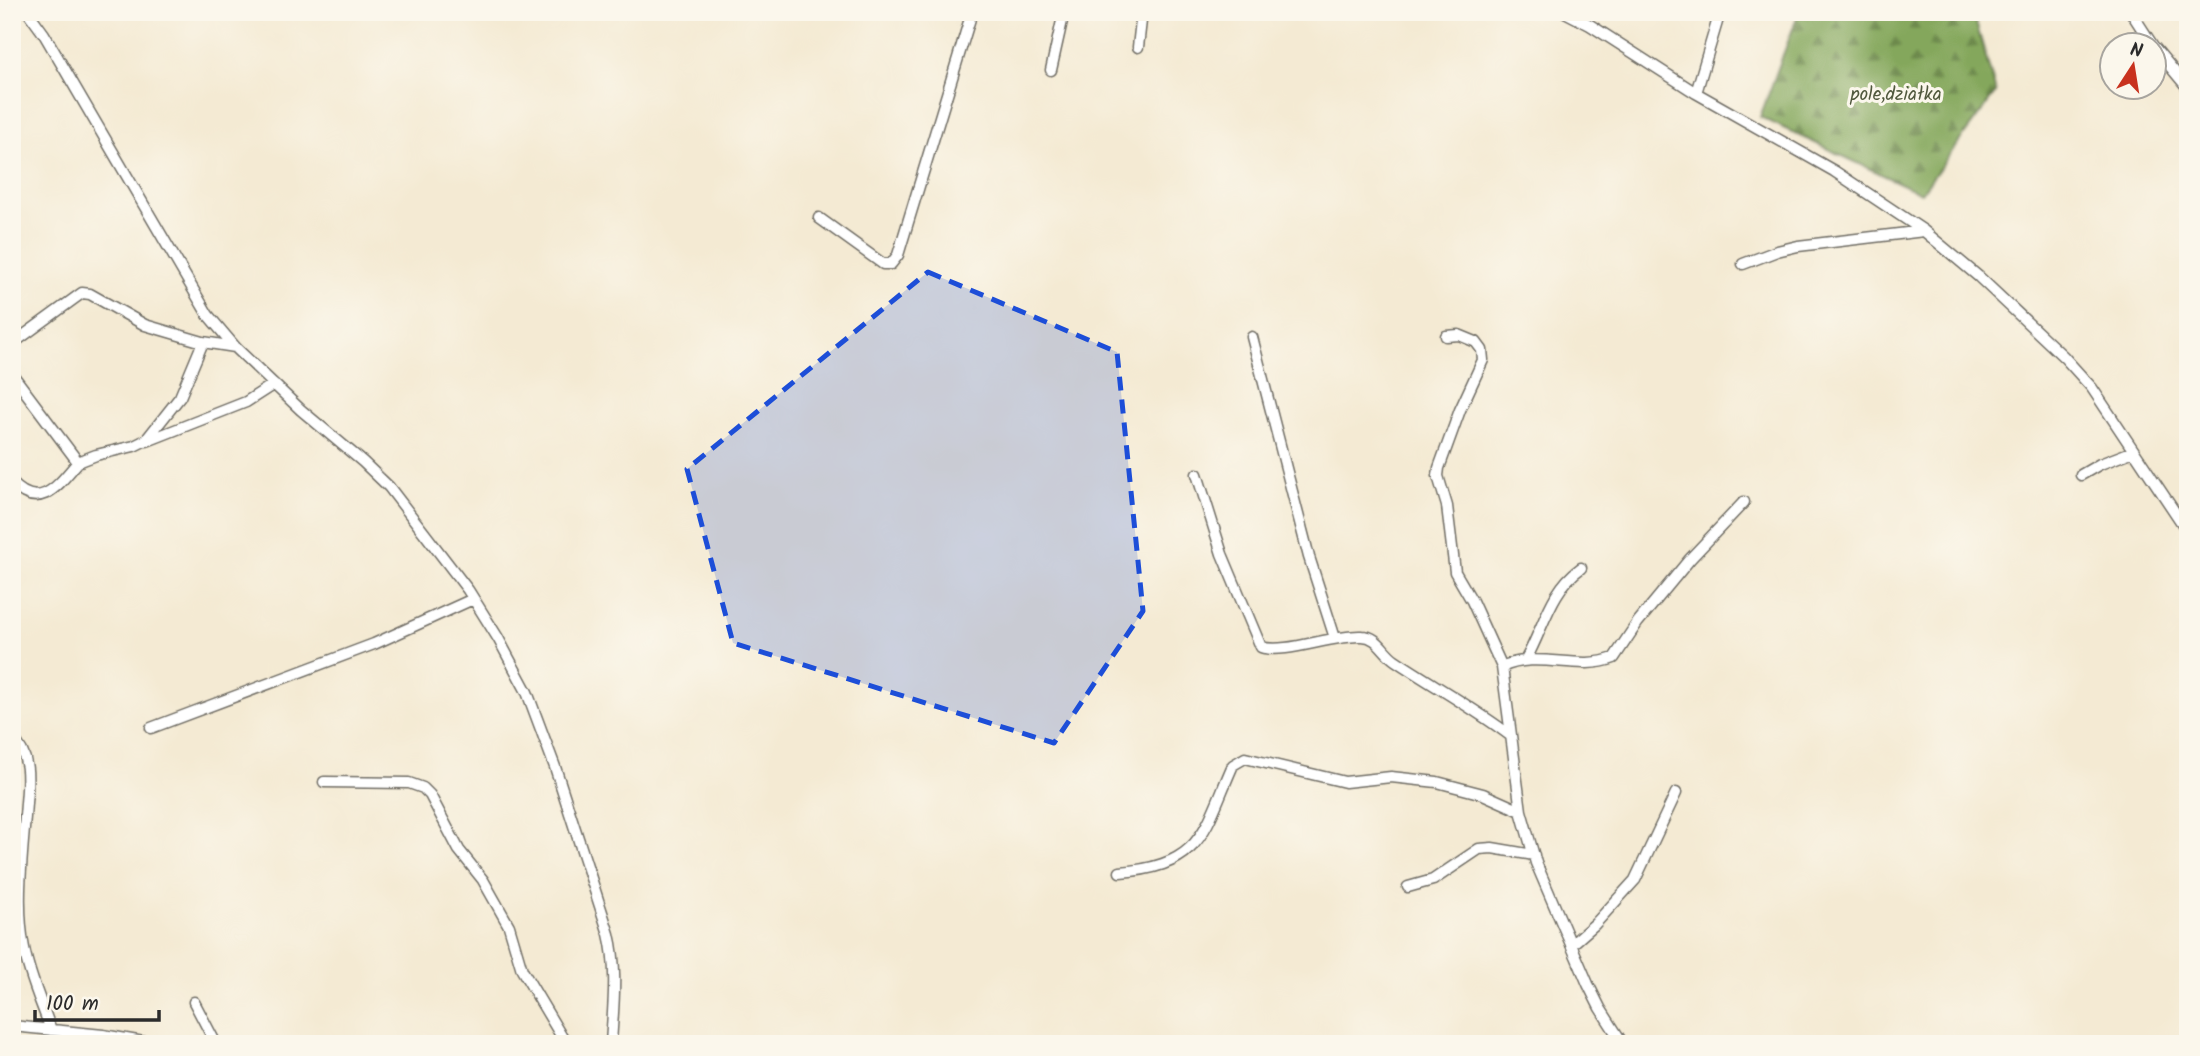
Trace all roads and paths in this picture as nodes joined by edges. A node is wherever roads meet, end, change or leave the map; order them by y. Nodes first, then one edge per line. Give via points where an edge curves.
1 (28, 12) edge
2 (972, 12) edge
3 (1064, 12) edge
4 (1142, 12) edge
5 (1565, 12) edge
6 (1720, 12) edge
7 (2131, 12) edge
8 (2145, 32) edge
9 (1138, 47) dead end
10 (2168, 63) edge
11 (1051, 70) dead end
12 (2188, 88) edge
13 (1696, 93) junction
14 (819, 218) dead end
15 (1924, 231) junction
16 (1743, 264) dead end
17 (1446, 336) dead end
18 (1252, 337) dead end
19 (204, 342) junction
20 (12, 344) edge
21 (236, 348) junction
22 (12, 374) edge
23 (274, 384) junction
24 (140, 444) junction
25 (2134, 451) junction
26 (78, 462) junction
27 (1197, 474) dead end
28 (2081, 475) dead end
29 (12, 483) edge
30 (1744, 502) dead end
31 (2188, 532) edge
32 (1581, 568) dead end
33 (473, 598) junction
34 (1335, 638) junction
35 (1526, 659) junction
36 (1502, 667) junction
37 (151, 728) dead end
38 (1511, 736) junction
39 (12, 738) edge
40 (324, 782) dead end
41 (1676, 793) dead end
42 (1521, 811) junction
43 (1534, 855) junction
44 (1120, 872) dead end
45 (1408, 887) dead end
46 (1572, 945) junction
47 (194, 1002) dead end
48 (12, 1027) edge
49 (51, 1030) junction
50 (155, 1044) edge
51 (216, 1044) edge
52 (566, 1044) edge
53 (611, 1044) edge
54 (1623, 1044) edge

1 - 21 street via 196,297
2 - 14 street via 898,255 891,264 883,264
3 - 11 street
4 - 9 street
5 - 13 street
6 - 13 street
7 - 8 street
10 - 12 street
13 - 15 street via 1834,171
15 - 16 street via 1798,246
15 - 25 street via 2079,373
17 - 36 street via 1468,338 1482,350 1480,369 1460,410 1438,476 1447,506 1455,572
18 - 34 street via 1309,557
19 - 20 street via 155,329 82,293
19 - 21 street
19 - 24 street via 176,404
21 - 23 street
22 - 26 street
23 - 24 street via 246,402
23 - 33 street via 390,487
24 - 26 street
25 - 28 street
25 - 31 street
26 - 29 street via 44,495 25,494
27 - 34 street via 1222,554 1261,647 1277,649
30 - 35 street via 1690,558 1614,658 1594,662
32 - 35 street via 1555,596
33 - 37 street via 374,644
33 - 53 street via 527,692 609,934 615,973
34 - 38 street via 1371,638 1390,657
35 - 36 street
36 - 38 street
38 - 42 street
39 - 49 street via 25,755 28,780 22,939
40 - 52 street via 409,783 430,795 459,850 483,880 509,926 522,970
41 - 46 street via 1635,880
42 - 43 street
42 - 44 street via 1483,794 1437,782 1391,778 1345,782 1245,758 1233,765 1195,845 1157,867
43 - 45 street via 1479,849 1433,880
43 - 46 street
46 - 54 street via 1600,1008
47 - 51 street
48 - 49 street
49 - 50 street

